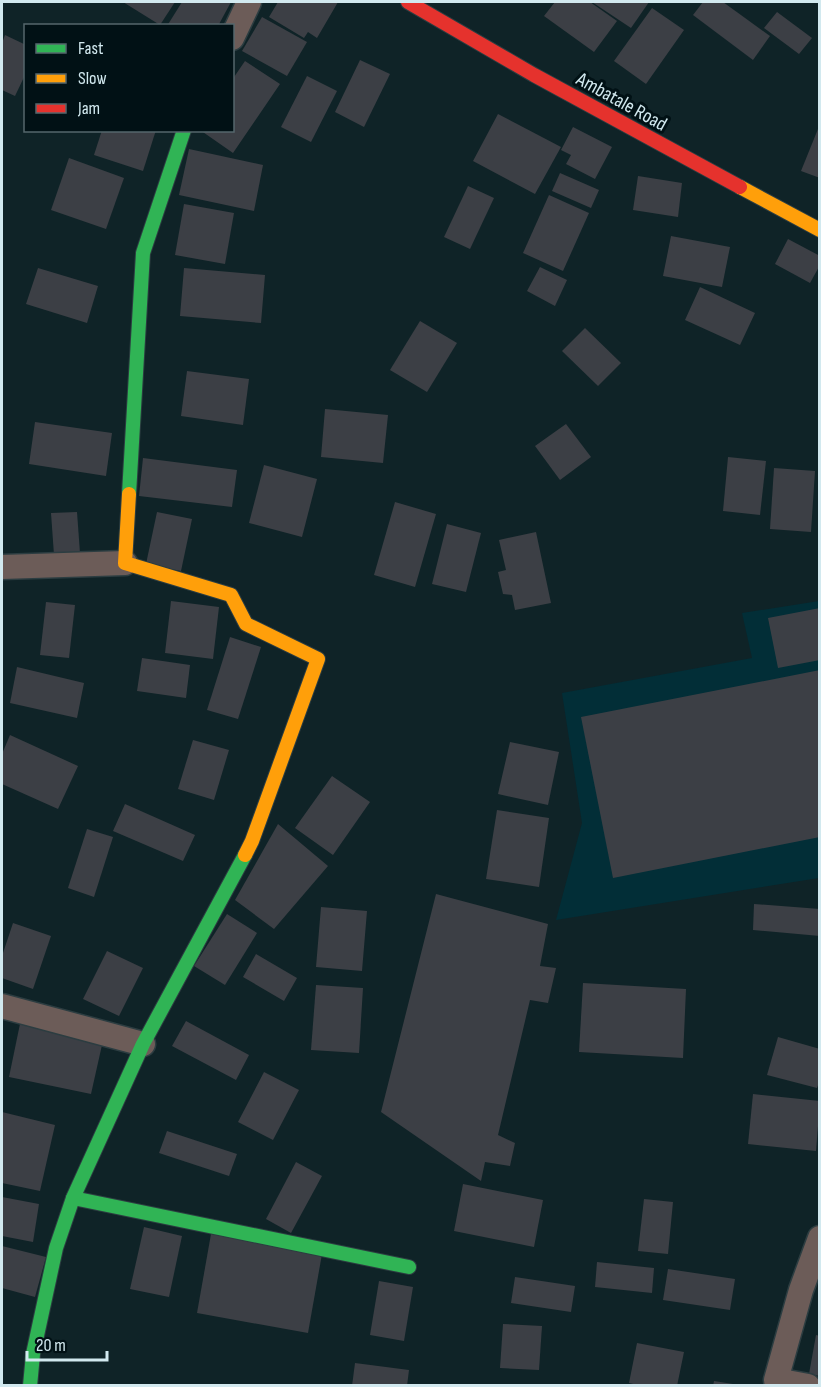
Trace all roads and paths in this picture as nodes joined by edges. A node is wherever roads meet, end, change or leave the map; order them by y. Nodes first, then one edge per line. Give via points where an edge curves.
1 (249, 2) edge
2 (408, 2) edge
3 (234, 34) edge
4 (183, 132) edge
5 (819, 230) edge
6 (125, 563) junction
7 (2, 567) edge
8 (2, 1006) edge
9 (143, 1044) junction
10 (73, 1198) junction
11 (819, 1238) edge
12 (409, 1267) dead end
13 (30, 1386) edge
14 (808, 1386) edge

1 - 3 street
2 - 5 street, Ambatale Road
4 - 6 street via 143,253
6 - 7 street
6 - 9 street via 231,595 246,624 318,659 252,841
8 - 9 street
9 - 10 street
10 - 12 street
10 - 13 street via 56,1248
11 - 14 street via 776,1380

